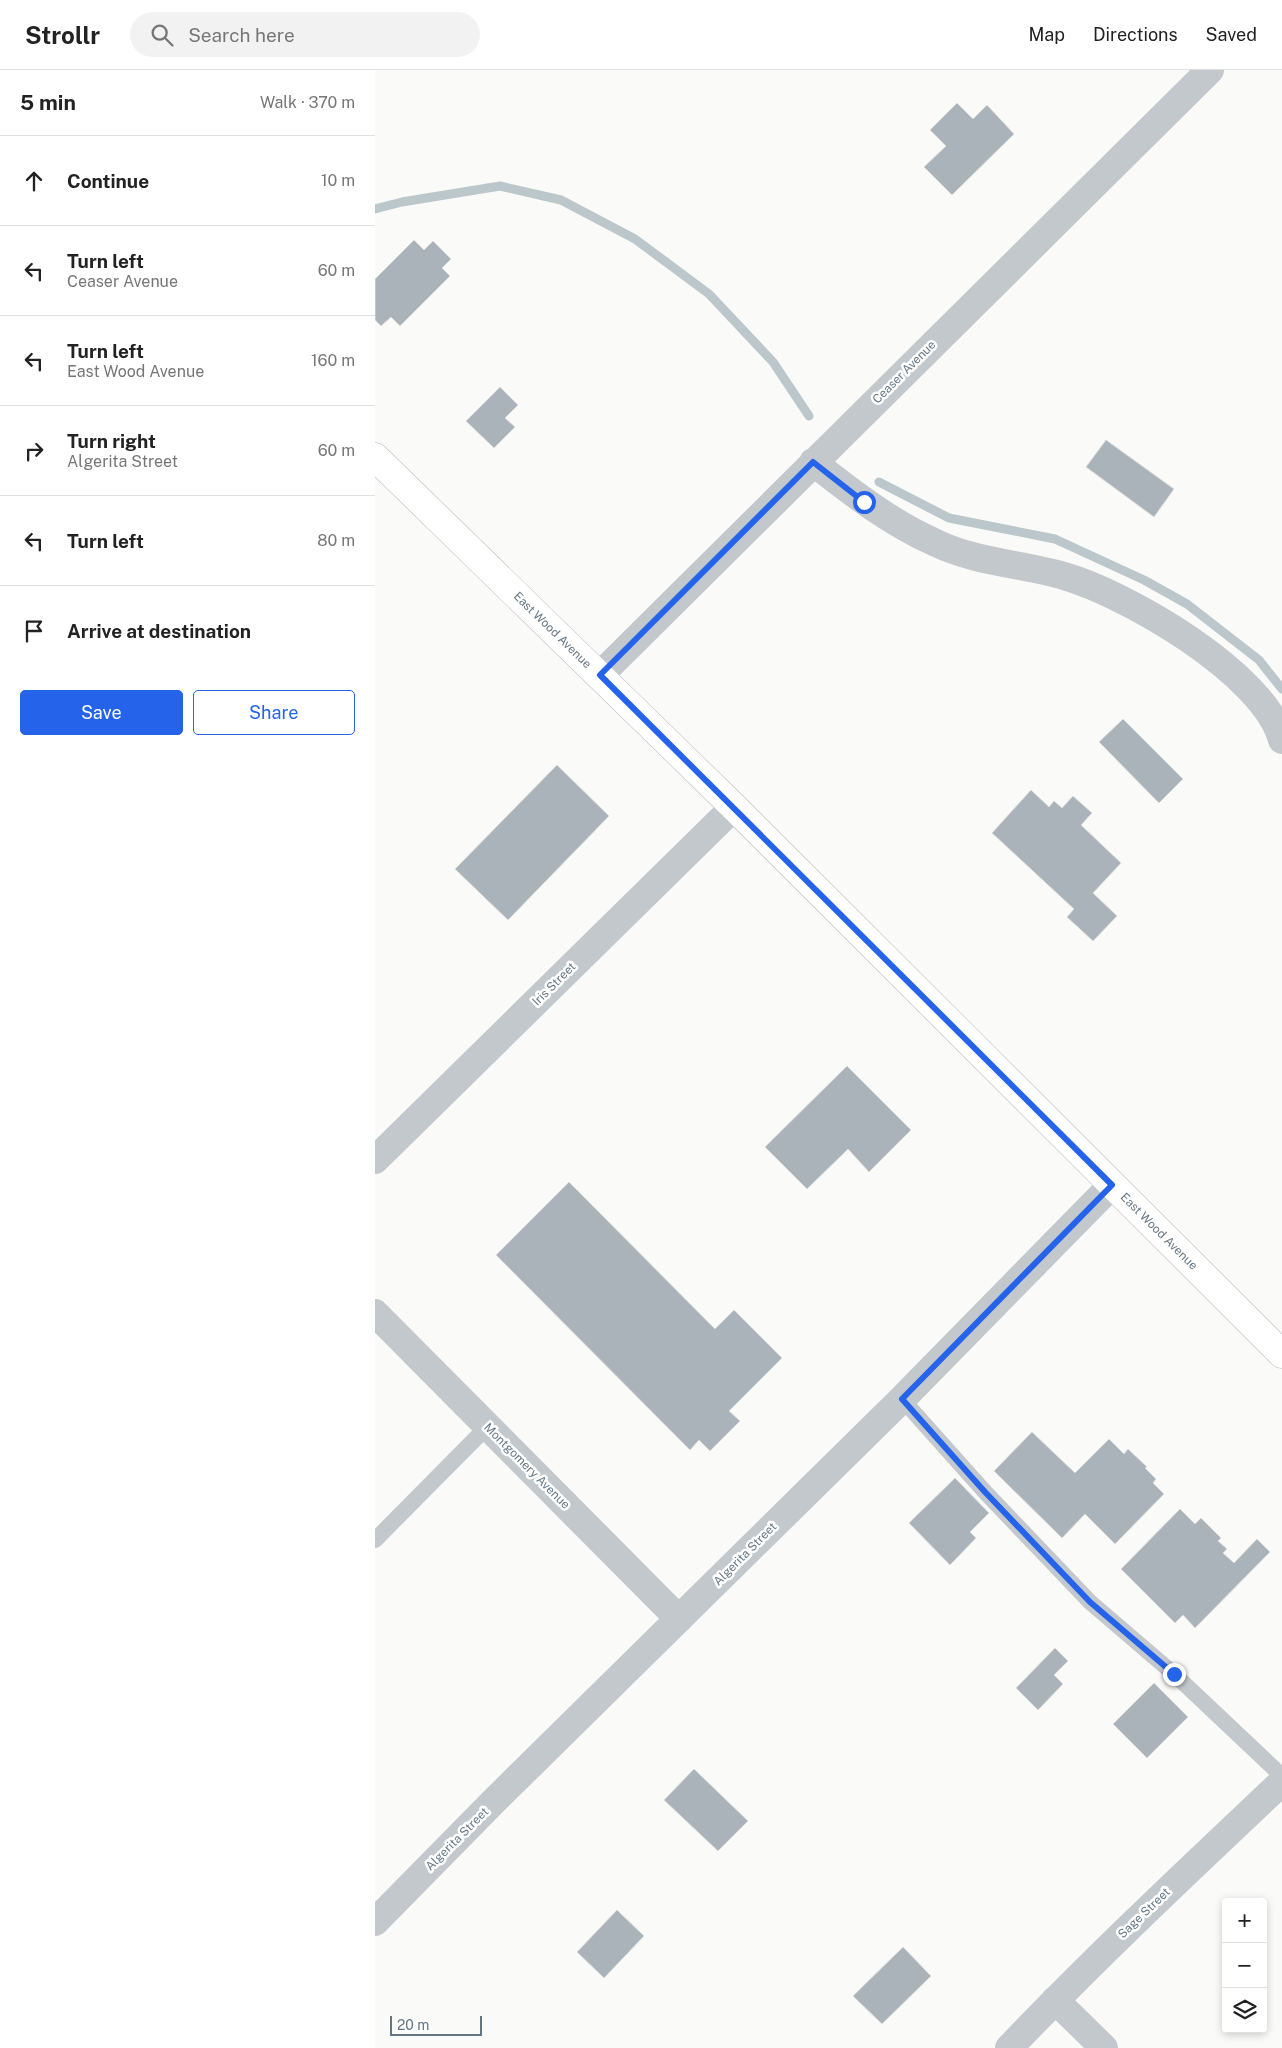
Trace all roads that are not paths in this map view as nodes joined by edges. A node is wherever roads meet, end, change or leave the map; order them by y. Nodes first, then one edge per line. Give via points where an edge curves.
1 (1210, 70) edge
2 (375, 458) edge
3 (813, 462) junction
4 (600, 675) junction
5 (1282, 740) edge
6 (734, 807) junction
7 (375, 1160) edge
8 (1112, 1185) junction
9 (375, 1312) edge
10 (1282, 1354) edge
11 (902, 1399) junction
12 (488, 1426) junction
13 (375, 1540) edge
14 (679, 1619) junction
15 (1282, 1776) edge
16 (1282, 1782) edge
17 (375, 1922) edge
18 (1055, 2000) junction
19 (1009, 2048) edge
20 (1104, 2048) edge

1 - 3 street, Ceaser Avenue
2 - 4 main road, East Wood Avenue
3 - 4 street, Ceaser Avenue
3 - 5 street via 864,502 936,543 965,554 1071,578 1137,607 1204,650 1252,690 1269,712
4 - 6 main road, East Wood Avenue
6 - 7 street, Iris Street
6 - 8 main road, East Wood Avenue
8 - 10 main road, East Wood Avenue
8 - 11 street, Algerita Street
9 - 12 street, Montgomery Avenue
11 - 14 street, Algerita Street
11 - 15 lane via 1090,1602 1174,1674
12 - 13 lane
12 - 14 street, Montgomery Avenue
14 - 17 street, Algerita Street
16 - 18 street, Sage Street
18 - 19 street, Sage Street
18 - 20 street

